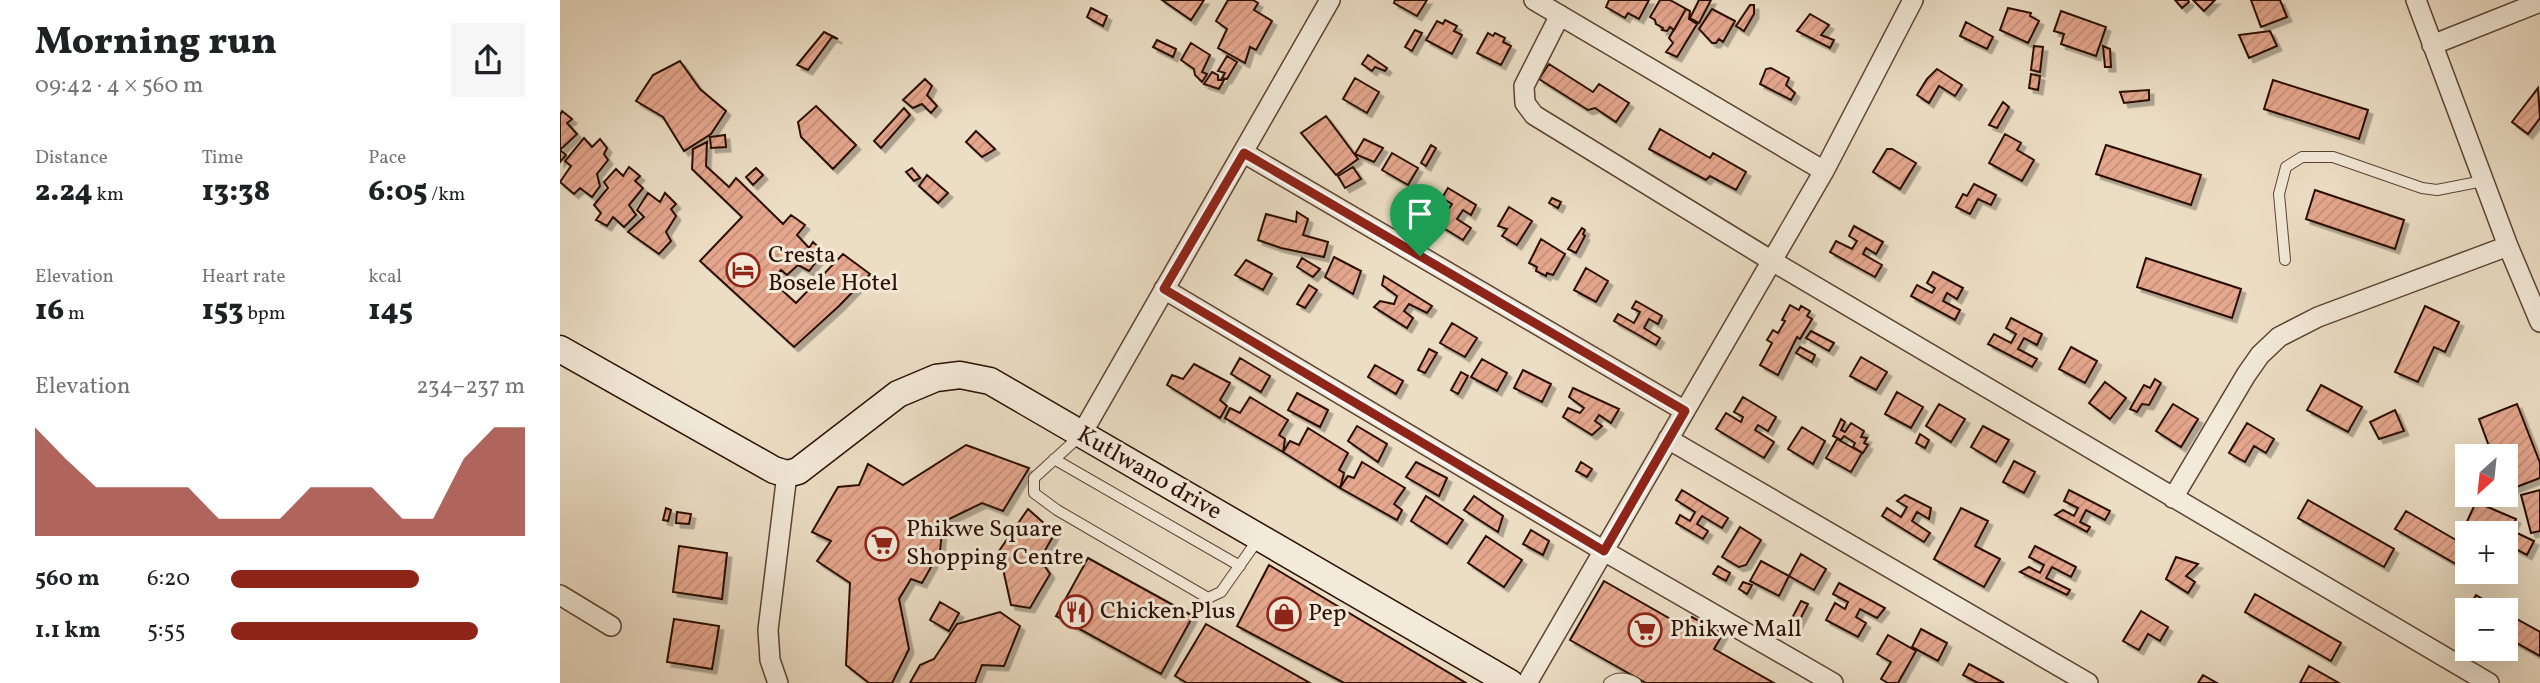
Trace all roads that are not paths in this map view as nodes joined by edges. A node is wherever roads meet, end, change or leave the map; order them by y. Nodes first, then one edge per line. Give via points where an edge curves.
1 (1534, 0) edge
2 (1913, 0) edge
3 (2416, 0) edge
4 (1328, 1) edge
5 (2540, 2) edge
6 (1560, 15) junction
7 (2432, 45) junction
8 (1244, 153) junction
9 (1824, 171) junction
10 (2483, 181) junction
11 (2508, 246) junction
12 (2285, 260) dead end
13 (1772, 261) junction
14 (1164, 289) junction
15 (2540, 322) edge
16 (560, 349) edge
17 (1685, 411) junction
18 (1081, 435) junction
19 (1668, 439) junction
20 (1054, 459) junction
21 (787, 474) junction
22 (2173, 498) junction
23 (1259, 537) junction
24 (1604, 551) junction
25 (1240, 566) junction
26 (560, 595) edge
27 (611, 626) dead end
28 (778, 683) edge
29 (1510, 683) edge
30 (1527, 683) edge
31 (1609, 683) edge
32 (1636, 683) edge
33 (1833, 683) edge
34 (2088, 683) edge
35 (2489, 683) edge

1 - 6 street
2 - 9 street
3 - 7 street
4 - 8 street
5 - 7 street
6 - 9 street
6 - 13 street via 1524,86 1528,111
7 - 10 street
8 - 14 street
8 - 17 street
9 - 13 street
10 - 11 street
10 - 12 lane via 2437,190 2333,158 2302,157 2286,167 2279,194
11 - 15 street
11 - 22 street via 2318,317 2279,337 2246,375
13 - 17 street
13 - 22 street
14 - 18 street
14 - 24 street
16 - 21 street
17 - 19 street
18 - 20 lane
18 - 21 street, Kutlwano drive via 990,381 947,375 898,394 806,467
18 - 23 street, Kutlwano drive
19 - 24 street
19 - 34 street
20 - 25 lane
20 - 25 lane via 1034,478 1034,493 1208,598 1222,592
21 - 28 street via 768,630 770,660
22 - 35 street
23 - 25 lane
23 - 29 street, Kutlwano drive
24 - 30 street
24 - 33 street
26 - 27 street
31 - 32 lane via 1623,678

